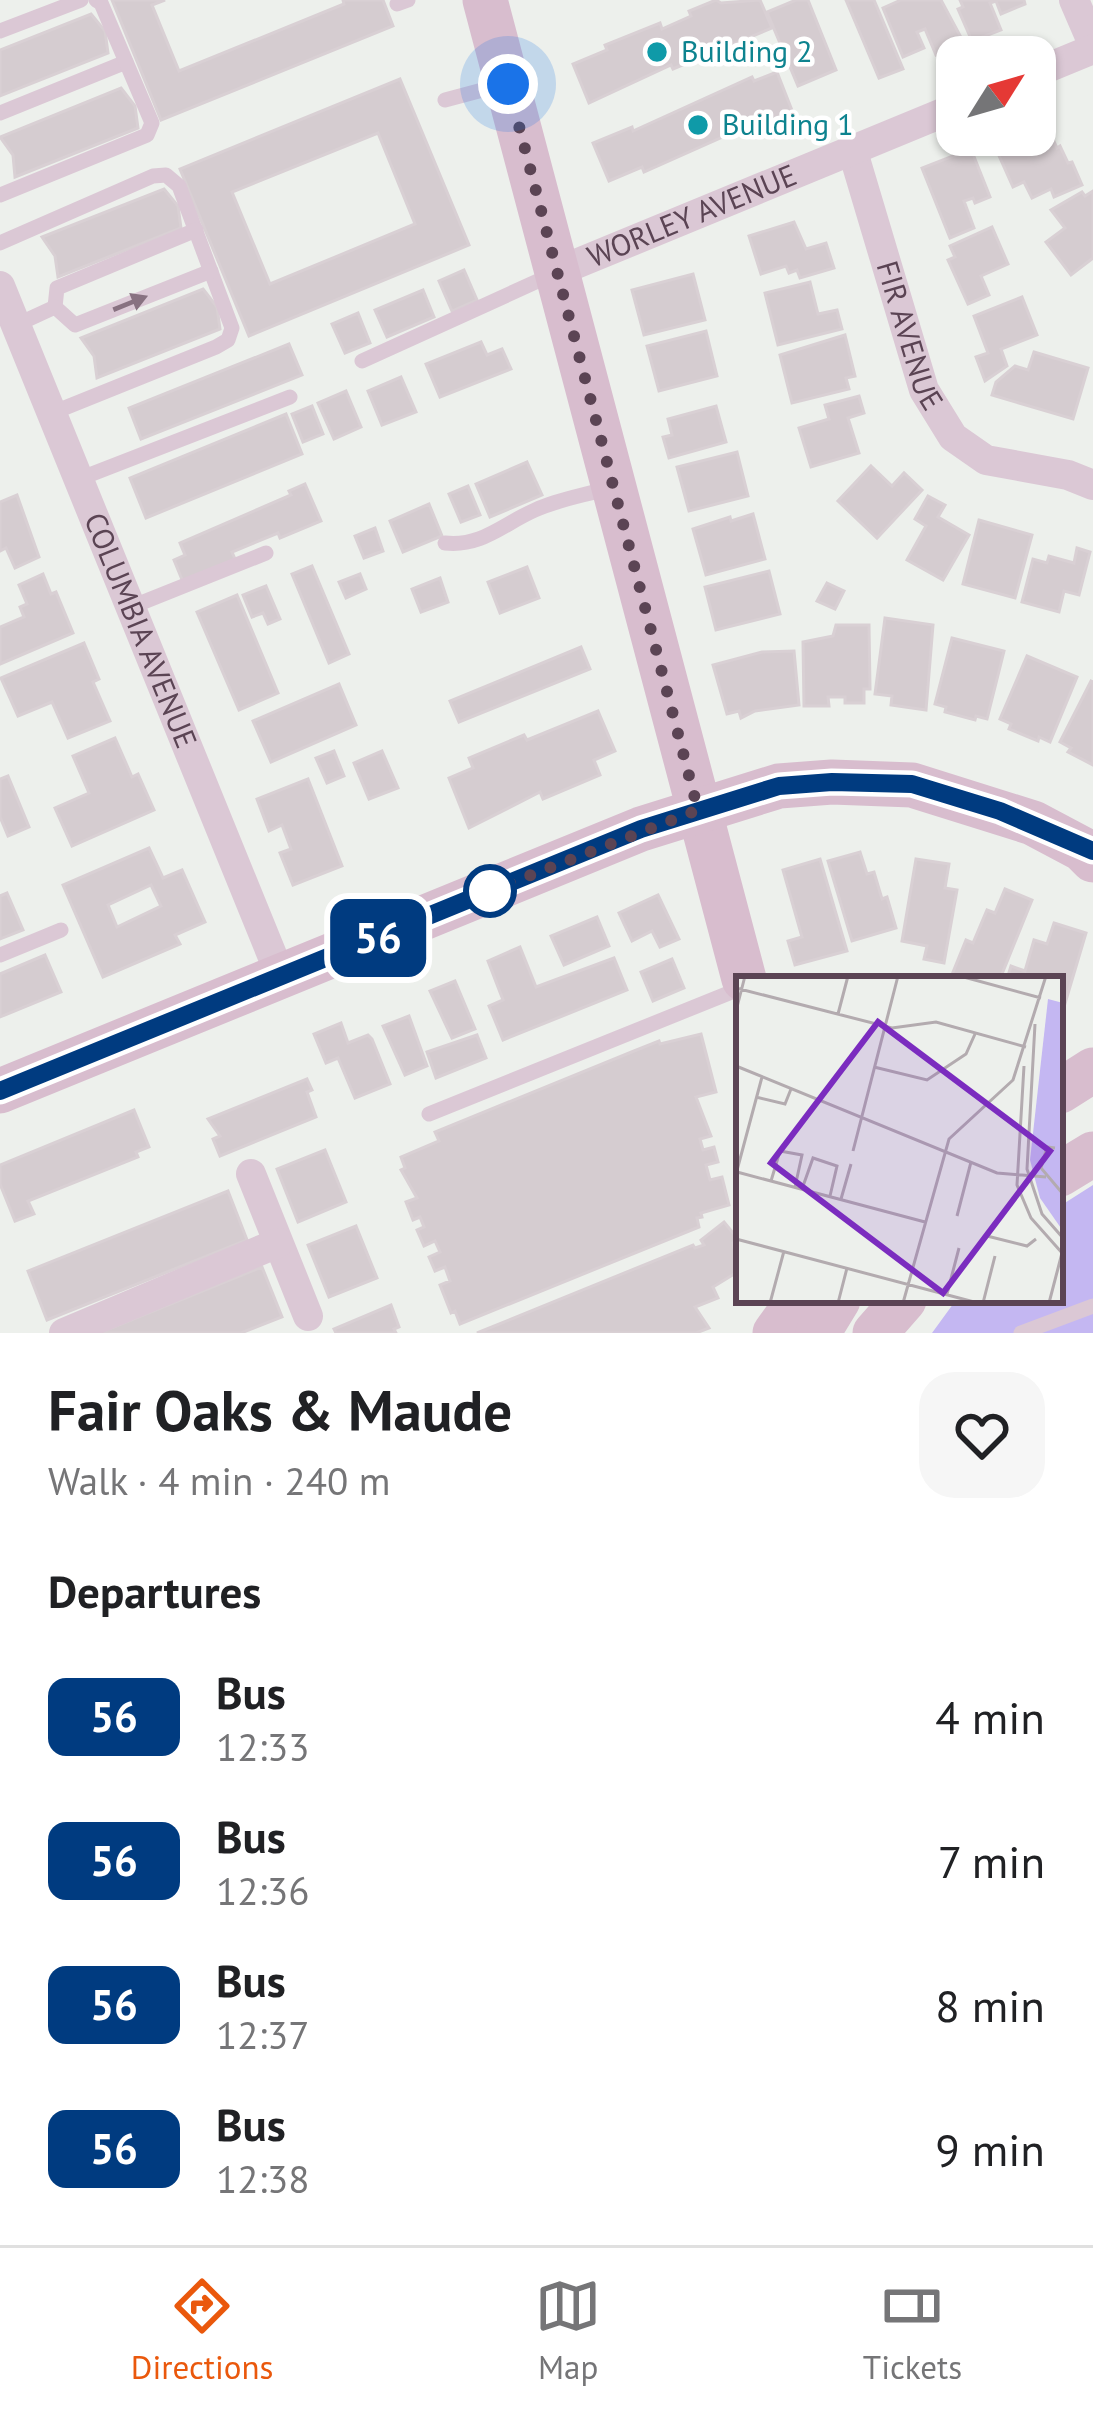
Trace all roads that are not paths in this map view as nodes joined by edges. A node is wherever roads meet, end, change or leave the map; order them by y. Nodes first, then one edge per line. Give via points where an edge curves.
1 (81, 0) edge
2 (96, 0) edge
3 (485, 0) edge
4 (1074, 0) edge
5 (0, 31) edge
6 (1093, 46) edge
7 (126, 62) junction
8 (1056, 64) edge
9 (508, 84) junction
10 (445, 100) dead end
11 (0, 113) edge
12 (936, 116) edge
13 (853, 152) junction
14 (0, 195) edge
15 (196, 230) junction
16 (0, 243) edge
17 (211, 271) junction
18 (559, 271) junction
19 (0, 286) edge
20 (55, 307) junction
21 (16, 325) junction
22 (362, 361) dead end
23 (290, 397) dead end
24 (52, 413) junction
25 (79, 479) junction
26 (1093, 485) edge
27 (615, 487) junction
28 (445, 543) dead end
29 (266, 553) dead end
30 (131, 607) junction
31 (698, 810) junction
32 (1089, 853) edge
33 (62, 930) dead end
34 (0, 955) edge
35 (743, 976) edge
36 (281, 977) junction
37 (736, 990) edge
38 (1093, 1070) edge
39 (1063, 1089) edge
40 (0, 1091) edge
41 (429, 1114) dead end
42 (1093, 1154) edge
43 (1063, 1172) edge
44 (251, 1174) dead end
45 (278, 1244) junction
46 (797, 1303) edge
47 (836, 1303) edge
48 (1093, 1306) edge
49 (308, 1316) dead end
50 (64, 1333) edge
51 (775, 1333) edge
52 (818, 1333) edge
53 (1021, 1333) edge

1 - 5 lane
2 - 7 lane
3 - 9 main road
4 - 6 street
6 - 8 street
7 - 11 lane
7 - 14 lane via 152,123 147,136
9 - 10 lane
9 - 18 main road
12 - 13 street, WORLEY AVENUE
13 - 18 street, WORLEY AVENUE
13 - 26 street, FIR AVENUE via 924,390 953,436 986,460
15 - 16 lane via 179,186 166,175
15 - 17 lane
15 - 20 lane via 57,288
20 -> 17 lane via 75,325
17 - 24 lane via 232,328 228,340
18 - 22 lane
18 - 27 main road
19 - 21 street, COLUMBIA AVENUE
20 - 21 lane
21 - 24 street, COLUMBIA AVENUE
23 - 25 lane
24 - 25 street, COLUMBIA AVENUE
25 - 30 street, COLUMBIA AVENUE
27 - 28 lane via 539,508 465,545
27 - 31 main road
29 - 30 lane
30 - 36 street, COLUMBIA AVENUE
31 - 32 main road via 779,786 912,784 1033,823
31 - 35 main road
31 - 36 main road
33 - 34 lane
36 - 40 main road
37 - 41 lane
38 - 39 main road
42 - 43 main road
44 - 45 street
45 - 49 street
45 - 50 street
46 - 51 main road
47 - 52 main road
48 - 53 lane

